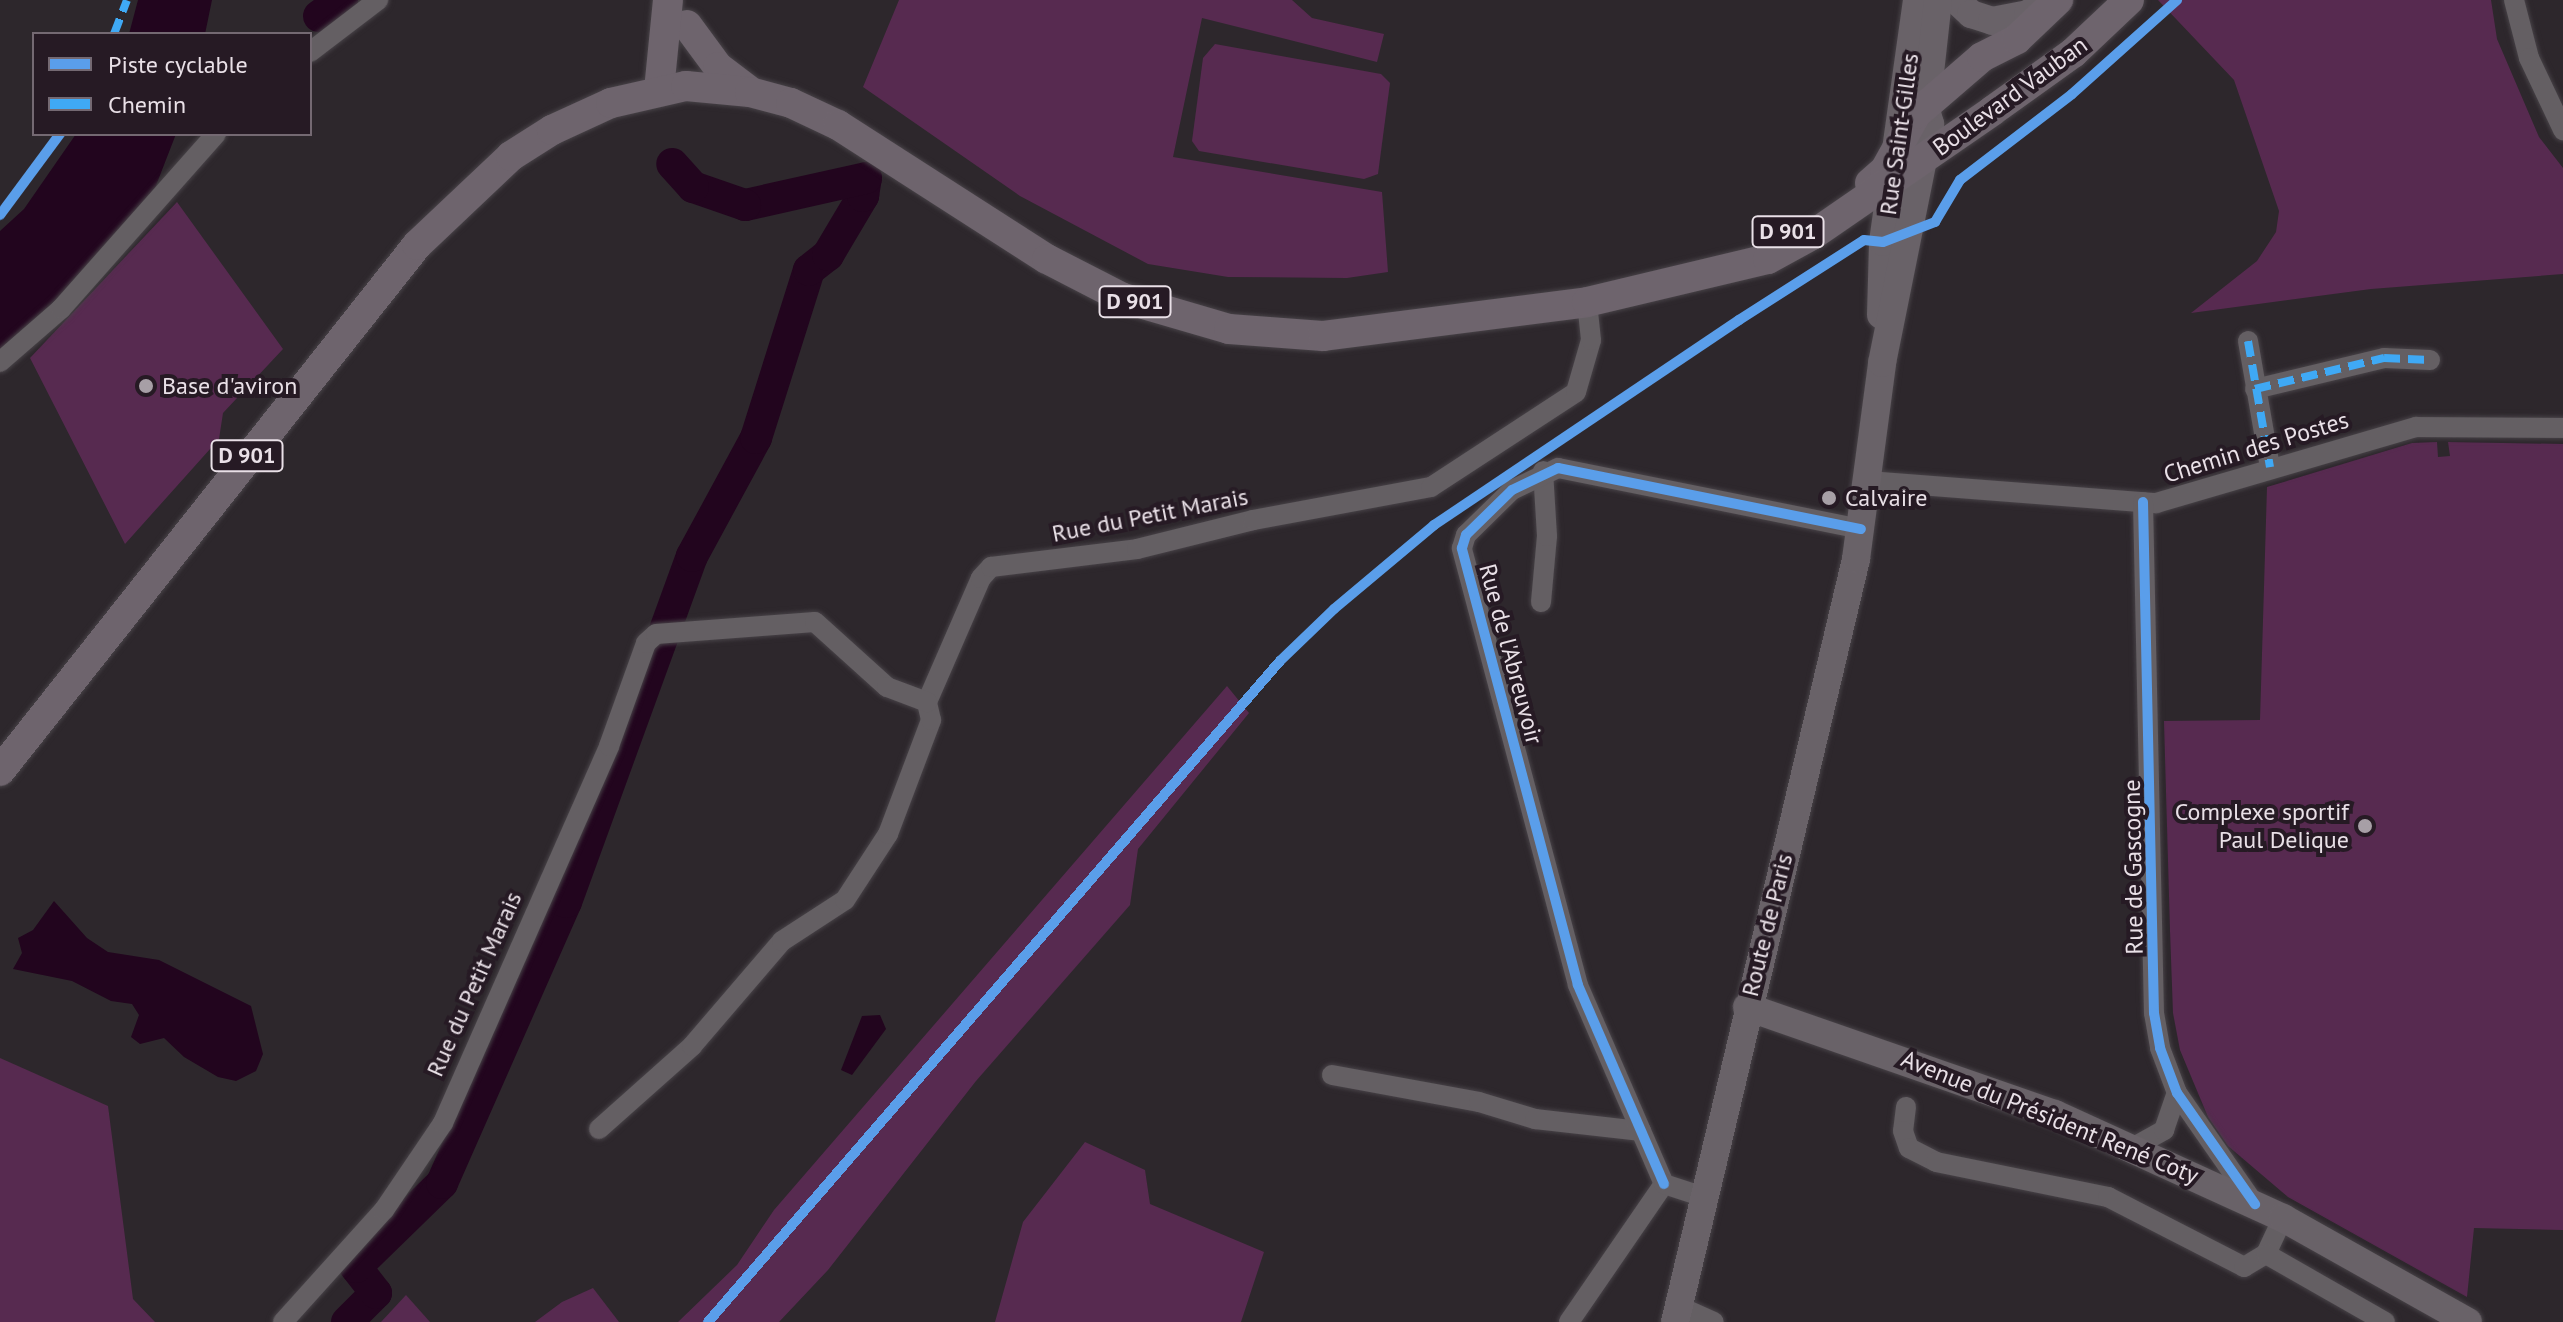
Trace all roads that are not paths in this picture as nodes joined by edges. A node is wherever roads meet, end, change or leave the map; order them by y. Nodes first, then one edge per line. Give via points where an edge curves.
1 (378, 0) edge
2 (668, 0) edge
3 (1917, 0) edge
4 (1938, 0) edge
5 (1956, 0) edge
6 (2048, 0) edge
7 (2058, 0) edge
8 (2129, 0) edge
9 (2514, 0) edge
10 (687, 12) edge
11 (312, 50) edge
12 (673, 88) junction
13 (750, 92) junction
14 (1926, 109) junction
15 (1984, 117) junction
16 (2563, 130) edge
17 (209, 136) edge
18 (1925, 158) junction
19 (1895, 164) junction
20 (1919, 198) junction
21 (1854, 207) junction
22 (1886, 221) junction
23 (1664, 284) junction
24 (1587, 302) junction
25 (2248, 341) dead end
26 (2430, 360) dead end
27 (0, 362) edge
28 (1882, 363) junction
29 (2255, 389) junction
30 (2563, 428) edge
31 (2270, 467) junction
32 (1543, 471) junction
33 (1868, 481) junction
34 (2143, 502) junction
35 (1861, 529) junction
36 (1541, 602) dead end
37 (927, 702) junction
38 (0, 771) edge
39 (1747, 1007) junction
40 (1332, 1075) dead end
41 (2177, 1093) junction
42 (1906, 1107) dead end
43 (599, 1129) dead end
44 (1641, 1131) junction
45 (2132, 1148) junction
46 (1664, 1184) junction
47 (1704, 1197) junction
48 (2255, 1204) junction
49 (2283, 1218) junction
50 (2266, 1254) junction
51 (1677, 1314) edge
52 (283, 1322) edge
53 (1569, 1322) edge
54 (1714, 1322) edge
55 (2385, 1322) edge
56 (2468, 1322) edge

1 - 11 street
2 - 12 main road
3 - 19 main road, Rue Saint-Gilles
4 - 14 main road, Rue Saint-Gilles
5 - 6 main road via 1971,14 1992,21 2028,14
7 - 14 main road, Boulevard Vauban / D 901 via 2017,39 1982,57
8 - 15 main road, Boulevard Vauban via 2073,53
9 - 16 street via 2529,58
10 - 12 main road
10 - 13 main road via 718,67
12 - 13 main road, D 901
12 - 38 main road, D 901 via 611,103 552,130 511,156 458,202 352,322
13 - 24 main road, D 901 via 791,103 838,125 1047,259 1167,314 1229,329 1323,336
14 - 18 main road, Rue Saint-Gilles via 1930,124
14 - 19 main road, D 901 via 1910,122
15 - 18 main road, Boulevard Vauban
15 - 20 main road
17 - 27 street via 61,309
18 - 19 main road, Boulevard Vauban
18 - 20 main road, Rue Saint-Gilles
19 - 21 main road
19 - 22 main road, Rue Saint-Gilles
19 - 23 main road, D 901 via 1806,222
20 - 28 main road, Rue Saint-Gilles
21 - 22 main road
21 - 23 main road via 1768,259
22 - 28 main road, Rue Saint-Gilles
23 - 24 main road, D 901
24 - 37 street, Rue du Petit Marais via 1591,340 1576,392 1431,487 1253,520 1137,549 991,567 981,578
25 - 29 street
26 - 29 street via 2384,358
28 - 33 main road, Rue Saint-Gilles
29 - 31 street
30 - 31 street, Chemin des Postes via 2416,427
31 - 34 street, Chemin des Postes via 2173,500
32 - 35 street via 1558,468
32 - 36 street via 1547,536
32 - 44 street, Rue de l'Abreuvoir via 1512,490 1466,535 1462,548 1578,985
33 - 34 street, Chemin des Postes
33 - 35 main road, Rue Saint-Gilles
34 - 41 street, Rue de Gascogne via 2154,1013
35 - 39 main road, Route de Paris
37 - 43 street via 931,720 888,834 845,900 782,941 692,1046
37 - 52 street, Rue du Petit Marais via 887,687 815,622 666,633 646,643 609,746 443,1123 384,1210
39 - 45 main road, Avenue du Président René Coty via 1977,1084
39 - 47 main road, Route de Paris
40 - 44 street via 1479,1102 1535,1119
41 - 45 street via 2164,1130
41 - 48 street, Rue de Gascogne
42 - 50 street via 1903,1131 1909,1148 1936,1162 2108,1197 2244,1267
44 - 46 street, Rue de l'Abreuvoir
45 - 48 main road, Avenue du Président René Coty
46 - 47 street
46 - 53 street
47 - 51 main road, Route de Paris
48 - 49 main road, Avenue du Président René Coty
49 - 50 street
49 - 56 main road, Avenue du Président René Coty
50 - 55 street
51 - 54 street

